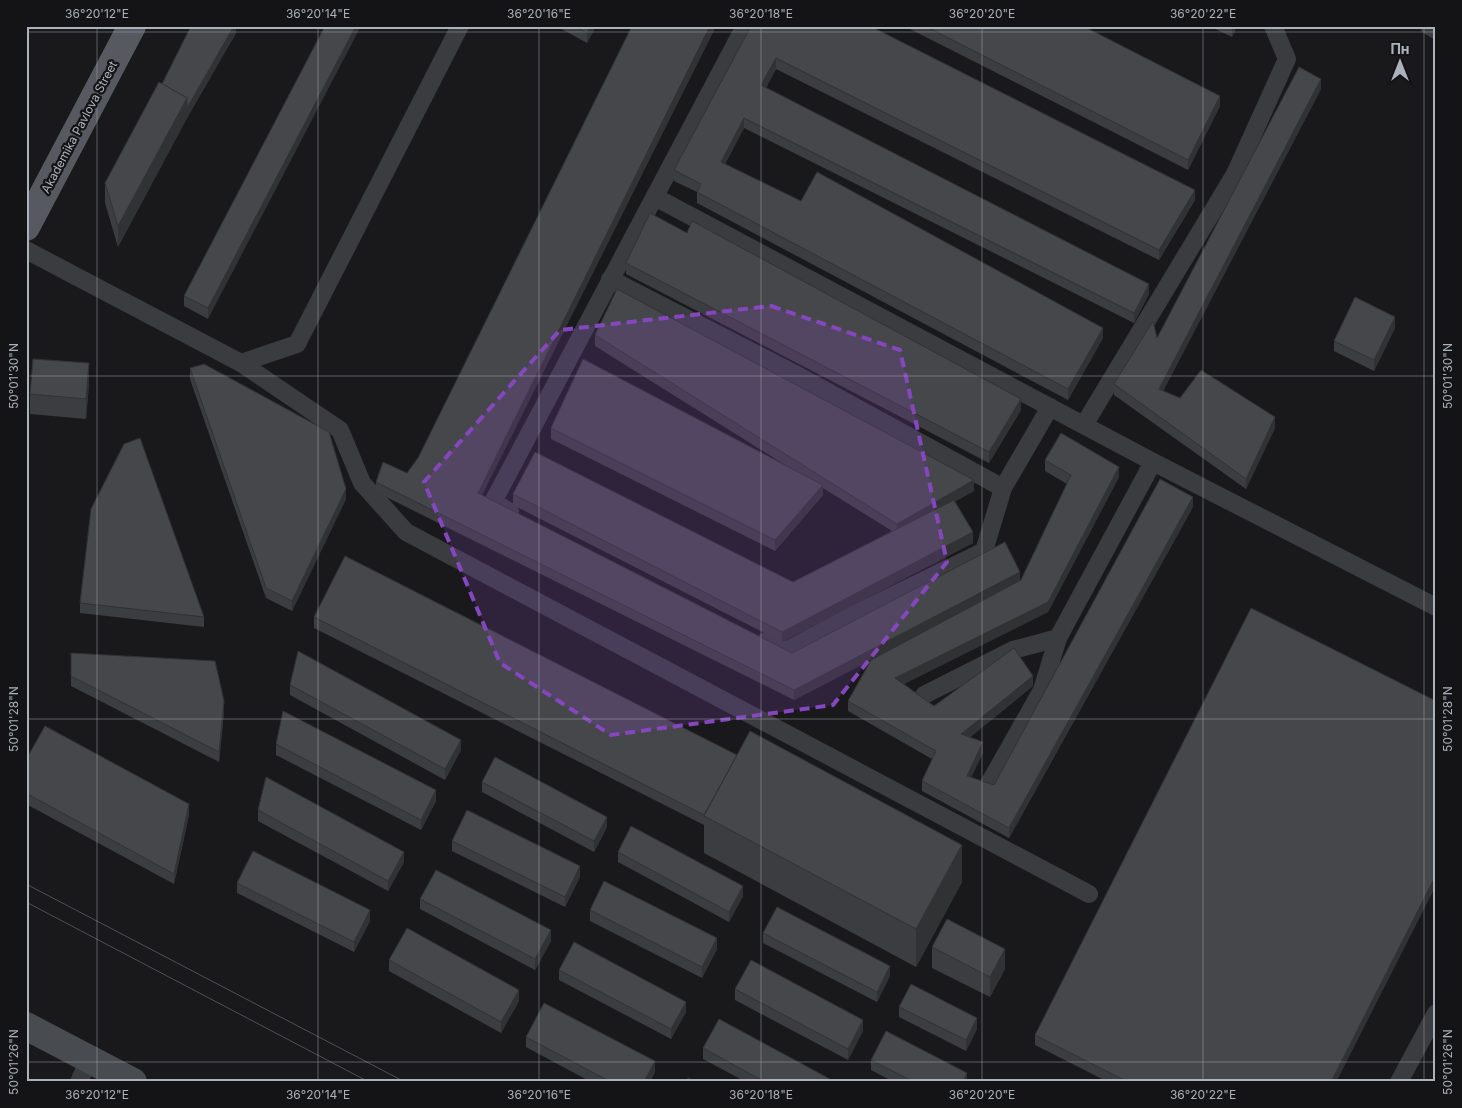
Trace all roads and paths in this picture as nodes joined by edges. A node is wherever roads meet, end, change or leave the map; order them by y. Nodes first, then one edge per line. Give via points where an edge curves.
1 (132, 26) edge
2 (460, 26) edge
3 (745, 26) edge
4 (1273, 26) edge
5 (1430, 26) edge
6 (1436, 30) edge
7 (655, 197) junction
8 (26, 227) edge
9 (26, 250) edge
10 (610, 279) junction
11 (241, 363) junction
12 (1050, 407) junction
13 (1084, 425) junction
14 (1153, 462) junction
15 (1003, 488) junction
16 (524, 520) edge
17 (1436, 607) edge
18 (751, 634) edge
19 (1058, 638) junction
20 (924, 695) dead end
21 (990, 782) edge
22 (1089, 894) dead end
23 (1436, 1014) edge
24 (26, 1026) edge
25 (84, 1070) edge
26 (133, 1082) edge
27 (1399, 1082) edge

1 - 8 main road, Akademika Pavlova Street
2 - 11 lane via 298,344
3 - 7 lane
4 - 13 lane via 1287,59 1235,174
5 - 6 lane
7 - 10 lane
7 - 12 lane
9 - 11 lane
10 - 15 lane via 793,373
10 - 16 lane via 492,502
11 - 22 lane via 340,430 362,483 406,532
12 - 13 lane
12 - 15 lane
13 - 14 lane
14 - 17 lane
14 - 19 lane
15 - 18 lane via 984,551 786,651
19 - 20 lane via 1013,650
19 - 21 lane via 1042,690
23 - 27 lane
24 - 25 main road
25 - 26 main road

